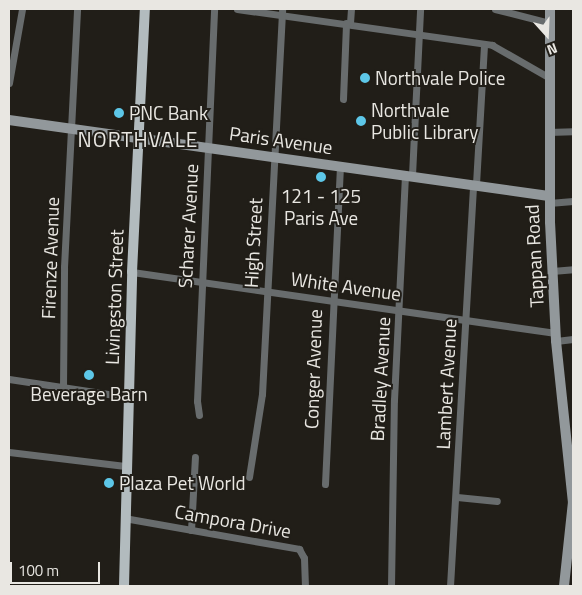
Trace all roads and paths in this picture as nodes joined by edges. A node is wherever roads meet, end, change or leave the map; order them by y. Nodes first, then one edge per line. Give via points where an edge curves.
1 (22, 9) edge
2 (77, 9) edge
3 (146, 9) edge
4 (214, 9) edge
5 (237, 9) edge
6 (350, 9) edge
7 (420, 9) edge
8 (495, 9) edge
9 (550, 9) edge
10 (282, 12) edge
11 (550, 22) junction
12 (348, 23) junction
13 (418, 34) junction
14 (484, 44) junction
15 (548, 77) junction
16 (9, 83) edge
17 (343, 99) dead end
18 (9, 120) edge
19 (71, 130) junction
20 (573, 131) edge
21 (548, 132) junction
22 (138, 139) junction
23 (209, 148) junction
24 (274, 157) junction
25 (340, 165) junction
26 (409, 175) junction
27 (475, 184) junction
28 (549, 199) junction
29 (573, 201) edge
30 (573, 269) edge
31 (552, 271) junction
32 (132, 272) junction
33 (202, 283) junction
34 (267, 292) junction
35 (332, 301) junction
36 (399, 310) junction
37 (465, 320) junction
38 (556, 337) junction
39 (573, 339) edge
40 (9, 379) edge
41 (64, 388) junction
42 (128, 397) junction
43 (199, 415) dead end
44 (571, 448) edge
45 (9, 452) edge
46 (195, 457) dead end
47 (125, 466) junction
48 (249, 477) dead end
49 (325, 484) dead end
50 (457, 497) junction
51 (497, 501) dead end
52 (573, 502) edge
53 (124, 518) junction
54 (191, 530) junction
55 (302, 540) dead end
56 (299, 549) junction
57 (124, 586) edge
58 (305, 586) edge
59 (391, 586) edge
60 (450, 586) edge
61 (564, 586) edge

1 - 16 street
2 - 19 street, Firenze Avenue
3 - 22 main road, Livingston Street
4 - 23 street, Scharer Avenue
5 - 10 street
6 - 12 street
7 - 13 street, Bradley Avenue
8 - 11 street
9 - 11 street, Tappan Road
10 - 12 street
10 - 24 street, High Street
11 - 15 street, Tappan Road
12 - 13 street
12 - 17 street
13 - 14 street
13 - 26 street, Bradley Avenue
14 - 15 street via 492,45
14 - 27 street, Lambert Avenue
15 - 21 street, Tappan Road
18 - 19 street, Paris Avenue
19 - 22 street, Paris Avenue
19 - 41 street, Firenze Avenue via 64,267
20 - 21 street
21 - 28 street, Tappan Road
22 - 23 street, Paris Avenue
22 - 32 main road, Livingston Street
23 - 24 street, Paris Avenue
23 - 33 street, Scharer Avenue
24 - 25 street, Paris Avenue
24 - 34 street, High Street
25 - 26 street, Paris Avenue
25 - 35 street, Conger Avenue
26 - 27 street, Paris Avenue
26 - 36 street, Bradley Avenue
27 - 28 street, Paris Avenue
27 - 37 street, Lambert Avenue
28 - 29 street, Paris Avenue
28 - 31 street, Tappan Road
30 - 31 street
31 - 38 street, Tappan Road
32 - 33 street, White Avenue
32 - 42 main road, Livingston Street
33 - 34 street, White Avenue
33 - 43 street, Scharer Avenue
34 - 35 street, White Avenue
34 - 48 street, High Street via 262,394
35 - 36 street, White Avenue
35 - 49 street, Conger Avenue
36 - 37 street, White Avenue
36 - 59 street, Bradley Avenue
37 - 38 street, White Avenue
37 - 50 street, Lambert Avenue
38 - 39 street, White Avenue
38 - 44 street, Tappan Road
40 - 41 street
41 - 42 street
42 - 47 main road, Livingston Street
44 - 52 street, Tappan Road
45 - 47 street
46 - 54 street
47 - 53 main road, Livingston Street
50 - 51 street
50 - 60 street, Lambert Avenue
52 - 61 street, Tappan Road
53 - 54 street, Campora Drive
53 - 57 main road, Livingston Street
54 - 56 street, Campora Drive
55 - 56 street
56 - 58 street, Campora Drive via 304,558

